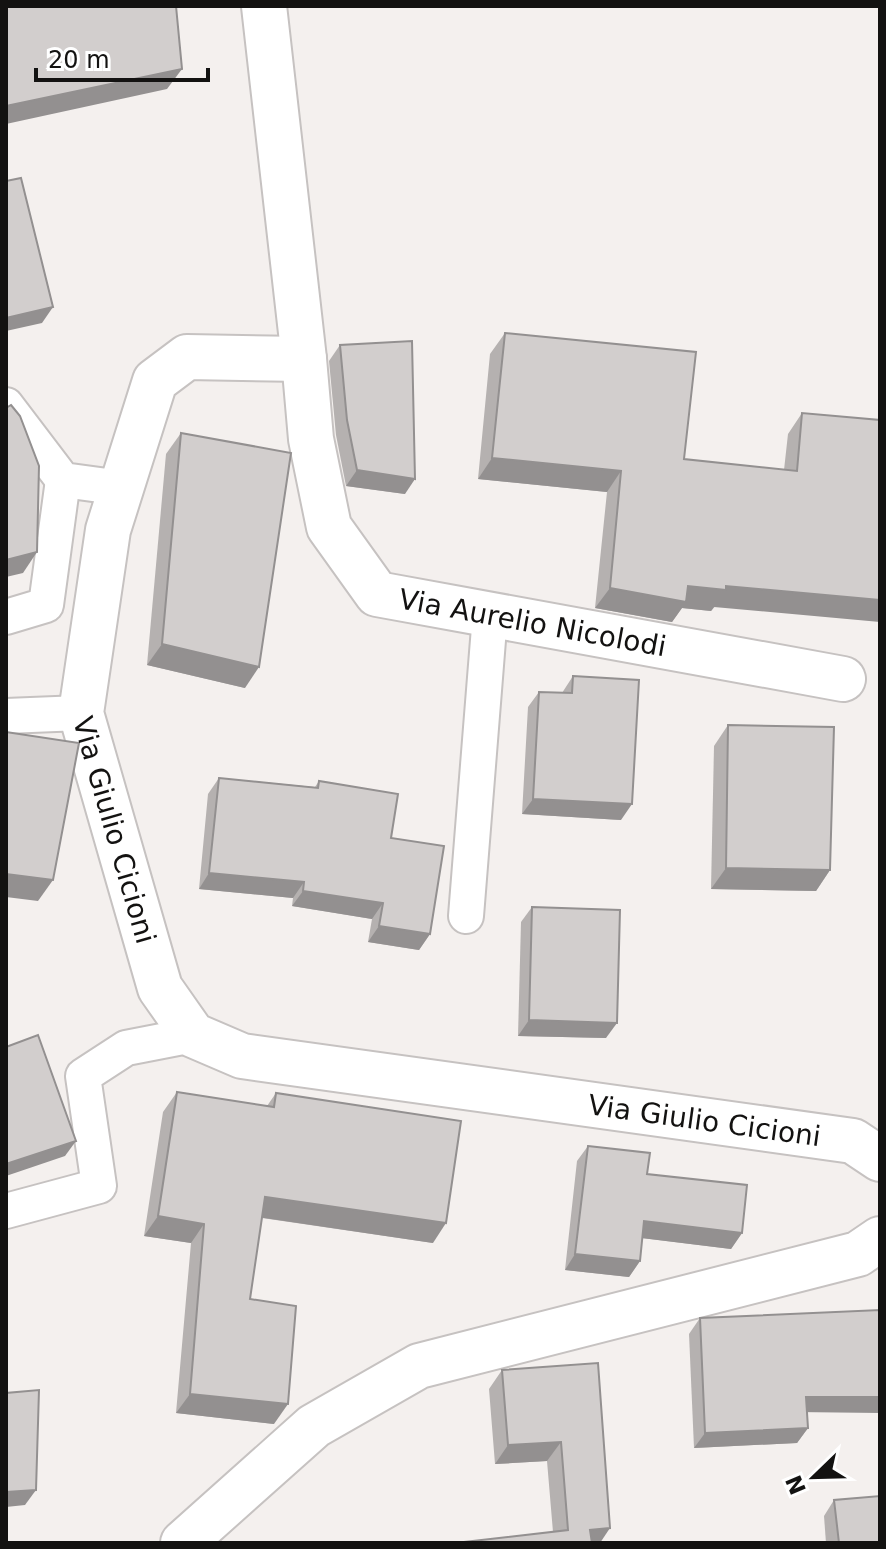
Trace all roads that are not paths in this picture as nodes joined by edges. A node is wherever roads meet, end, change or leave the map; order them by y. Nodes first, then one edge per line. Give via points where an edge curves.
1 (264, 6) edge
2 (304, 359) junction
3 (6, 405) edge
4 (63, 480) junction
5 (122, 488) junction
6 (490, 615) junction
7 (6, 617) edge
8 (843, 679) dead end
9 (81, 713) junction
10 (6, 716) edge
11 (466, 916) dead end
12 (193, 1035) junction
13 (880, 1159) edge
14 (6, 1211) edge
15 (880, 1239) edge
16 (183, 1543) edge

1 - 2 street
2 - 5 street, Via Giulio Cicioni via 187,357 155,381
2 - 6 street, Via Aurelio Nicolodi via 311,439 329,527 361,572 377,594
3 - 4 lane
4 - 5 lane
4 - 7 lane via 46,605
5 - 9 street, Via Giulio Cicioni via 108,530
6 - 8 street, Via Aurelio Nicolodi
6 - 11 lane
9 - 10 lane
9 - 12 street, Via Giulio Cicioni via 160,988
12 - 13 street, Via Giulio Cicioni via 242,1056 853,1141
12 - 14 lane via 126,1048 83,1076 99,1186
15 - 16 street via 858,1254 419,1366 314,1426

